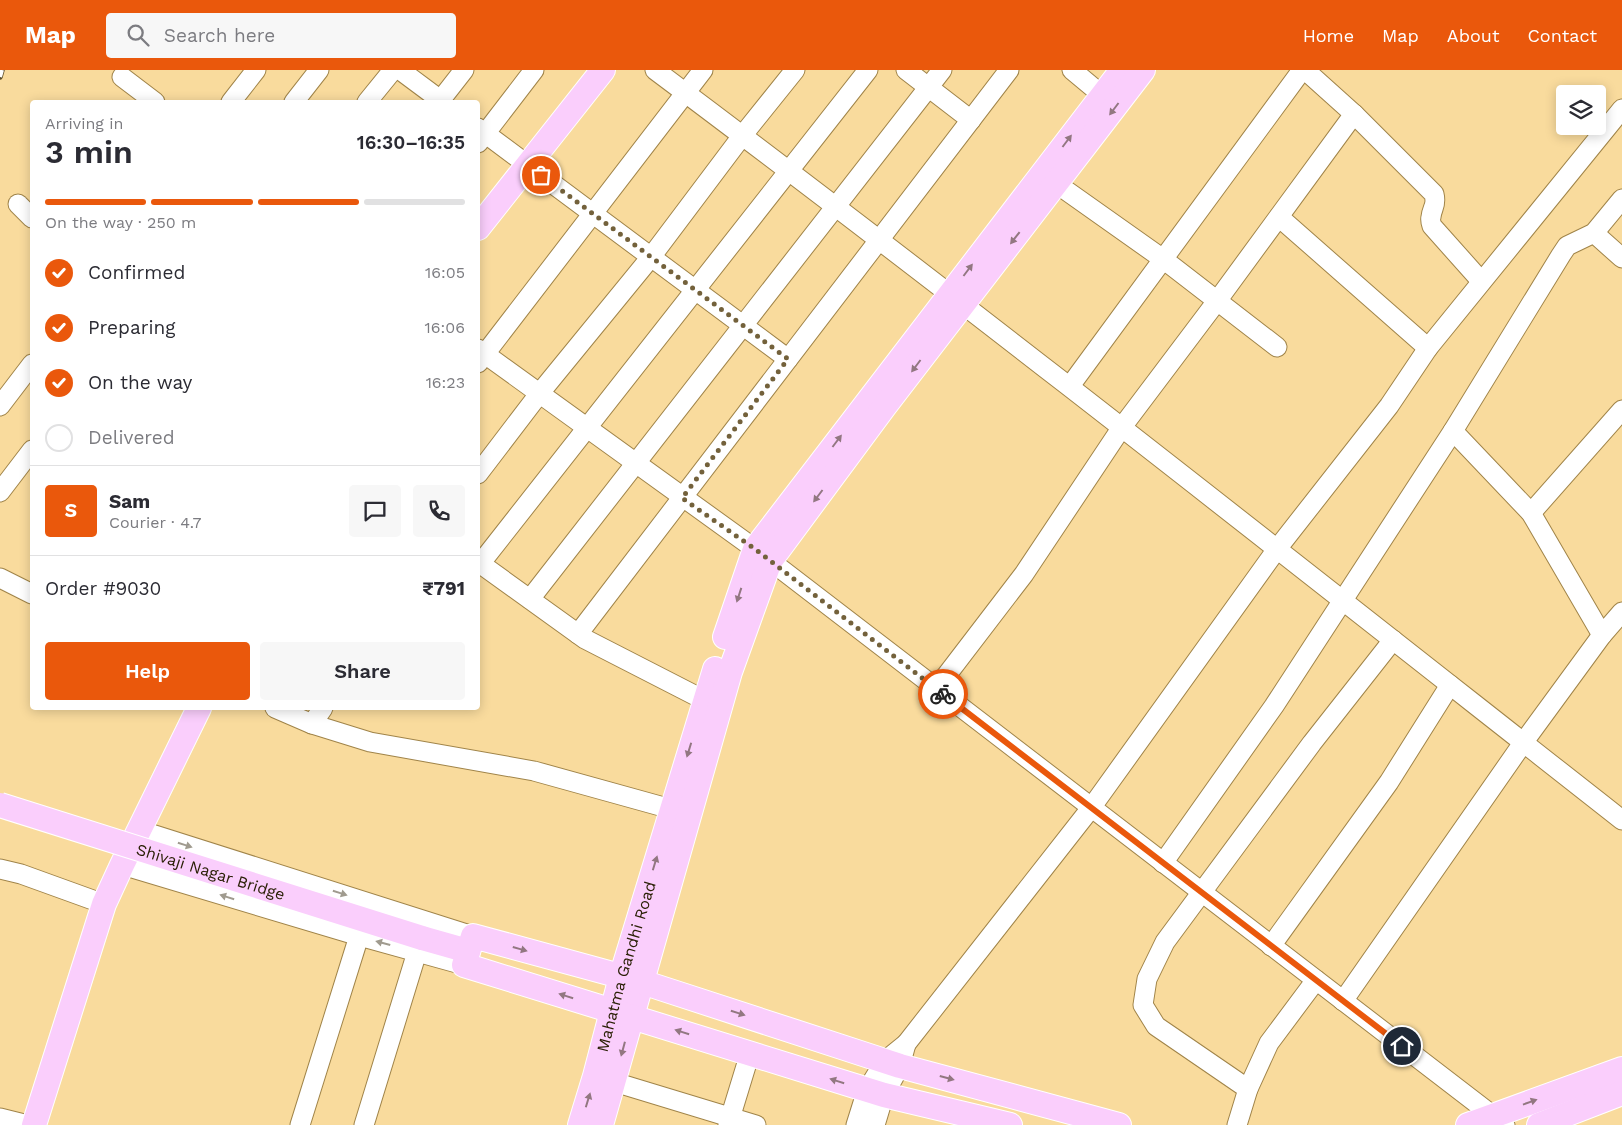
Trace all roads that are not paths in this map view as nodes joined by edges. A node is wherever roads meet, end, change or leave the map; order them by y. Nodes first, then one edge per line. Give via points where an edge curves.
1 (256, 70) edge
2 (319, 70) edge
3 (393, 70) edge
4 (400, 70) edge
5 (464, 70) edge
6 (534, 70) edge
7 (603, 70) edge
8 (655, 70) edge
9 (702, 70) edge
10 (795, 70) edge
11 (868, 70) edge
12 (906, 70) edge
13 (942, 70) edge
14 (1009, 70) edge
15 (1072, 70) edge
16 (1122, 70) edge
17 (1143, 70) edge
18 (1304, 70) edge
19 (122, 77) dead end
20 (928, 87) junction
21 (685, 92) junction
22 (1102, 95) junction
23 (150, 100) edge
24 (233, 100) edge
25 (296, 100) edge
26 (368, 100) edge
27 (438, 100) edge
28 (442, 100) edge
29 (1622, 109) edge
30 (1354, 114) junction
31 (971, 120) junction
32 (480, 135) edge
33 (742, 136) junction
34 (528, 165) junction
35 (789, 171) junction
36 (1057, 184) junction
37 (1622, 199) edge
38 (18, 204) dead end
39 (836, 206) junction
40 (593, 214) junction
41 (30, 216) edge
42 (1279, 217) junction
43 (480, 225) edge
44 (1594, 233) junction
45 (880, 239) junction
46 (651, 257) junction
47 (1622, 258) edge
48 (1163, 260) junction
49 (1481, 281) junction
50 (695, 290) junction
51 (956, 299) junction
52 (1217, 301) junction
53 (743, 326) junction
54 (1276, 347) dead end
55 (1428, 348) junction
56 (480, 356) edge
57 (788, 359) junction
58 (30, 367) edge
59 (1070, 386) junction
60 (539, 394) junction
61 (0, 406) edge
62 (1622, 410) edge
63 (1122, 427) junction
64 (587, 428) junction
65 (1453, 431) junction
66 (30, 456) edge
67 (635, 464) junction
68 (480, 471) edge
69 (0, 492) edge
70 (682, 498) junction
71 (1531, 513) junction
72 (1277, 549) junction
73 (762, 555) junction
74 (480, 562) edge
75 (480, 564) edge
76 (0, 578) edge
77 (30, 593) edge
78 (530, 600) junction
79 (1343, 600) junction
80 (1622, 612) edge
81 (578, 634) junction
82 (1602, 635) junction
83 (1392, 640) junction
84 (1450, 685) junction
85 (936, 689) junction
86 (712, 703) junction
87 (198, 710) edge
88 (280, 710) edge
89 (322, 710) edge
90 (312, 724) junction
91 (1523, 743) junction
92 (0, 805) edge
93 (1091, 808) junction
94 (671, 809) junction
95 (1622, 820) edge
96 (139, 830) junction
97 (1163, 862) junction
98 (122, 865) junction
99 (0, 869) edge
100 (1201, 892) junction
101 (104, 904) junction
102 (359, 936) junction
103 (420, 945) junction
104 (1271, 946) junction
105 (469, 951) junction
106 (631, 979) junction
107 (1316, 980) junction
108 (1343, 1000) junction
109 (622, 1013) junction
110 (750, 1053) junction
111 (897, 1057) junction
112 (1622, 1069) edge
113 (605, 1079) junction
114 (1248, 1089) junction
115 (875, 1092) junction
116 (1622, 1093) edge
117 (0, 1118) edge
118 (1499, 1120) edge
119 (730, 1121) edge
120 (28, 1125) edge
121 (34, 1125) edge
122 (300, 1125) edge
123 (364, 1125) edge
124 (580, 1125) edge
125 (601, 1125) edge
126 (756, 1125) edge
127 (856, 1125) edge
128 (875, 1125) edge
129 (1010, 1125) edge
130 (1119, 1125) edge
131 (1237, 1125) edge
132 (1468, 1125) edge
133 (1538, 1125) edge

1 - 24 street
2 - 25 street
3 - 26 street
4 - 27 street
5 - 28 street
6 - 32 street
7 - 34 main road
8 - 21 street
9 - 21 street
10 - 33 street
11 - 35 street
12 - 20 street
13 - 20 street
14 - 31 street
15 - 22 street
16 - 22 main road
17 -> 36 main road
18 - 30 street
18 - 48 street
19 - 23 street
20 - 31 street
20 - 39 street
21 - 33 street
21 - 40 street
51 -> 22 main road
29 - 49 street
30 - 42 street
30 - 49 street via 1434,194 1432,226
31 - 45 street
32 - 34 street
33 - 35 street
33 - 46 street
34 - 40 street
34 - 43 main road
35 - 39 street
35 - 50 street
36 - 48 street
36 -> 51 main road
37 - 44 street
38 - 41 street
39 - 45 street
39 - 53 street
40 - 46 street
40 - 56 street
42 - 52 street
42 - 55 street
44 - 47 street
44 - 65 street via 1567,246
45 - 51 street
45 - 57 street
46 - 50 street
46 - 60 street
48 - 52 street
48 - 59 street
49 - 55 street
50 - 53 street
50 - 64 street
51 - 59 street
51 - 73 main road
52 - 54 street
52 - 63 street
53 - 57 street
53 - 67 street
55 - 72 street via 1389,406
56 - 60 street
57 - 70 street
58 - 61 street
59 - 63 street
60 - 64 street
60 - 68 street
62 - 71 street
63 - 72 street
63 - 85 street via 1024,574
64 - 67 street
64 - 74 street
65 - 71 street
65 - 79 street
66 - 69 street
67 - 70 street
67 - 78 street
70 - 73 street
70 - 81 street
71 - 82 street
72 - 79 street
72 - 93 street
73 - 85 street
73 -> 86 main road
75 - 78 street
76 - 77 street
78 - 81 street
79 - 83 street
79 - 97 street via 1274,706
80 - 82 street
81 - 86 street
82 - 91 street
83 - 84 street
83 - 100 street
84 - 91 street
84 - 104 street via 1389,782
85 - 93 street
86 -> 94 main road, Mahatma Gandhi Road
86 - 106 main road
87 - 96 main road
88 - 90 street
89 - 90 street
90 - 94 street via 370,742 534,771
91 - 95 street
91 - 108 street
92 - 103 main road, Shivaji Nagar Bridge, bridge
93 - 97 street
93 - 111 street
106 -> 94 main road, Mahatma Gandhi Road
96 - 98 main road
96 -> 105 street
97 - 100 street
98 - 101 main road
102 -> 98 street
99 - 101 street
100 - 104 street
100 - 114 street via 1165,942 1147,979 1143,1005 1156,1026
101 - 121 main road
103 -> 102 street
102 - 122 street
103 - 105 main road, Shivaji Nagar Bridge
103 - 123 street
104 - 107 street
105 -> 106 main road
109 -> 105 main road
106 - 109 main road, Mahatma Gandhi Road
106 -> 111 main road
107 - 108 street
107 - 114 street via 1269,1043
108 - 118 street
110 -> 109 main road
109 - 113 main road, Mahatma Gandhi Road
115 -> 110 main road
110 - 119 street
111 - 115 street
111 -> 130 main road
118 -> 112 main road
113 - 119 street
124 -> 113 main road, Mahatma Gandhi Road
113 - 125 main road
114 - 131 street
115 - 127 street
115 - 128 street
115 - 129 main road
116 - 133 main road
117 - 120 street
118 - 132 main road
119 - 126 street

